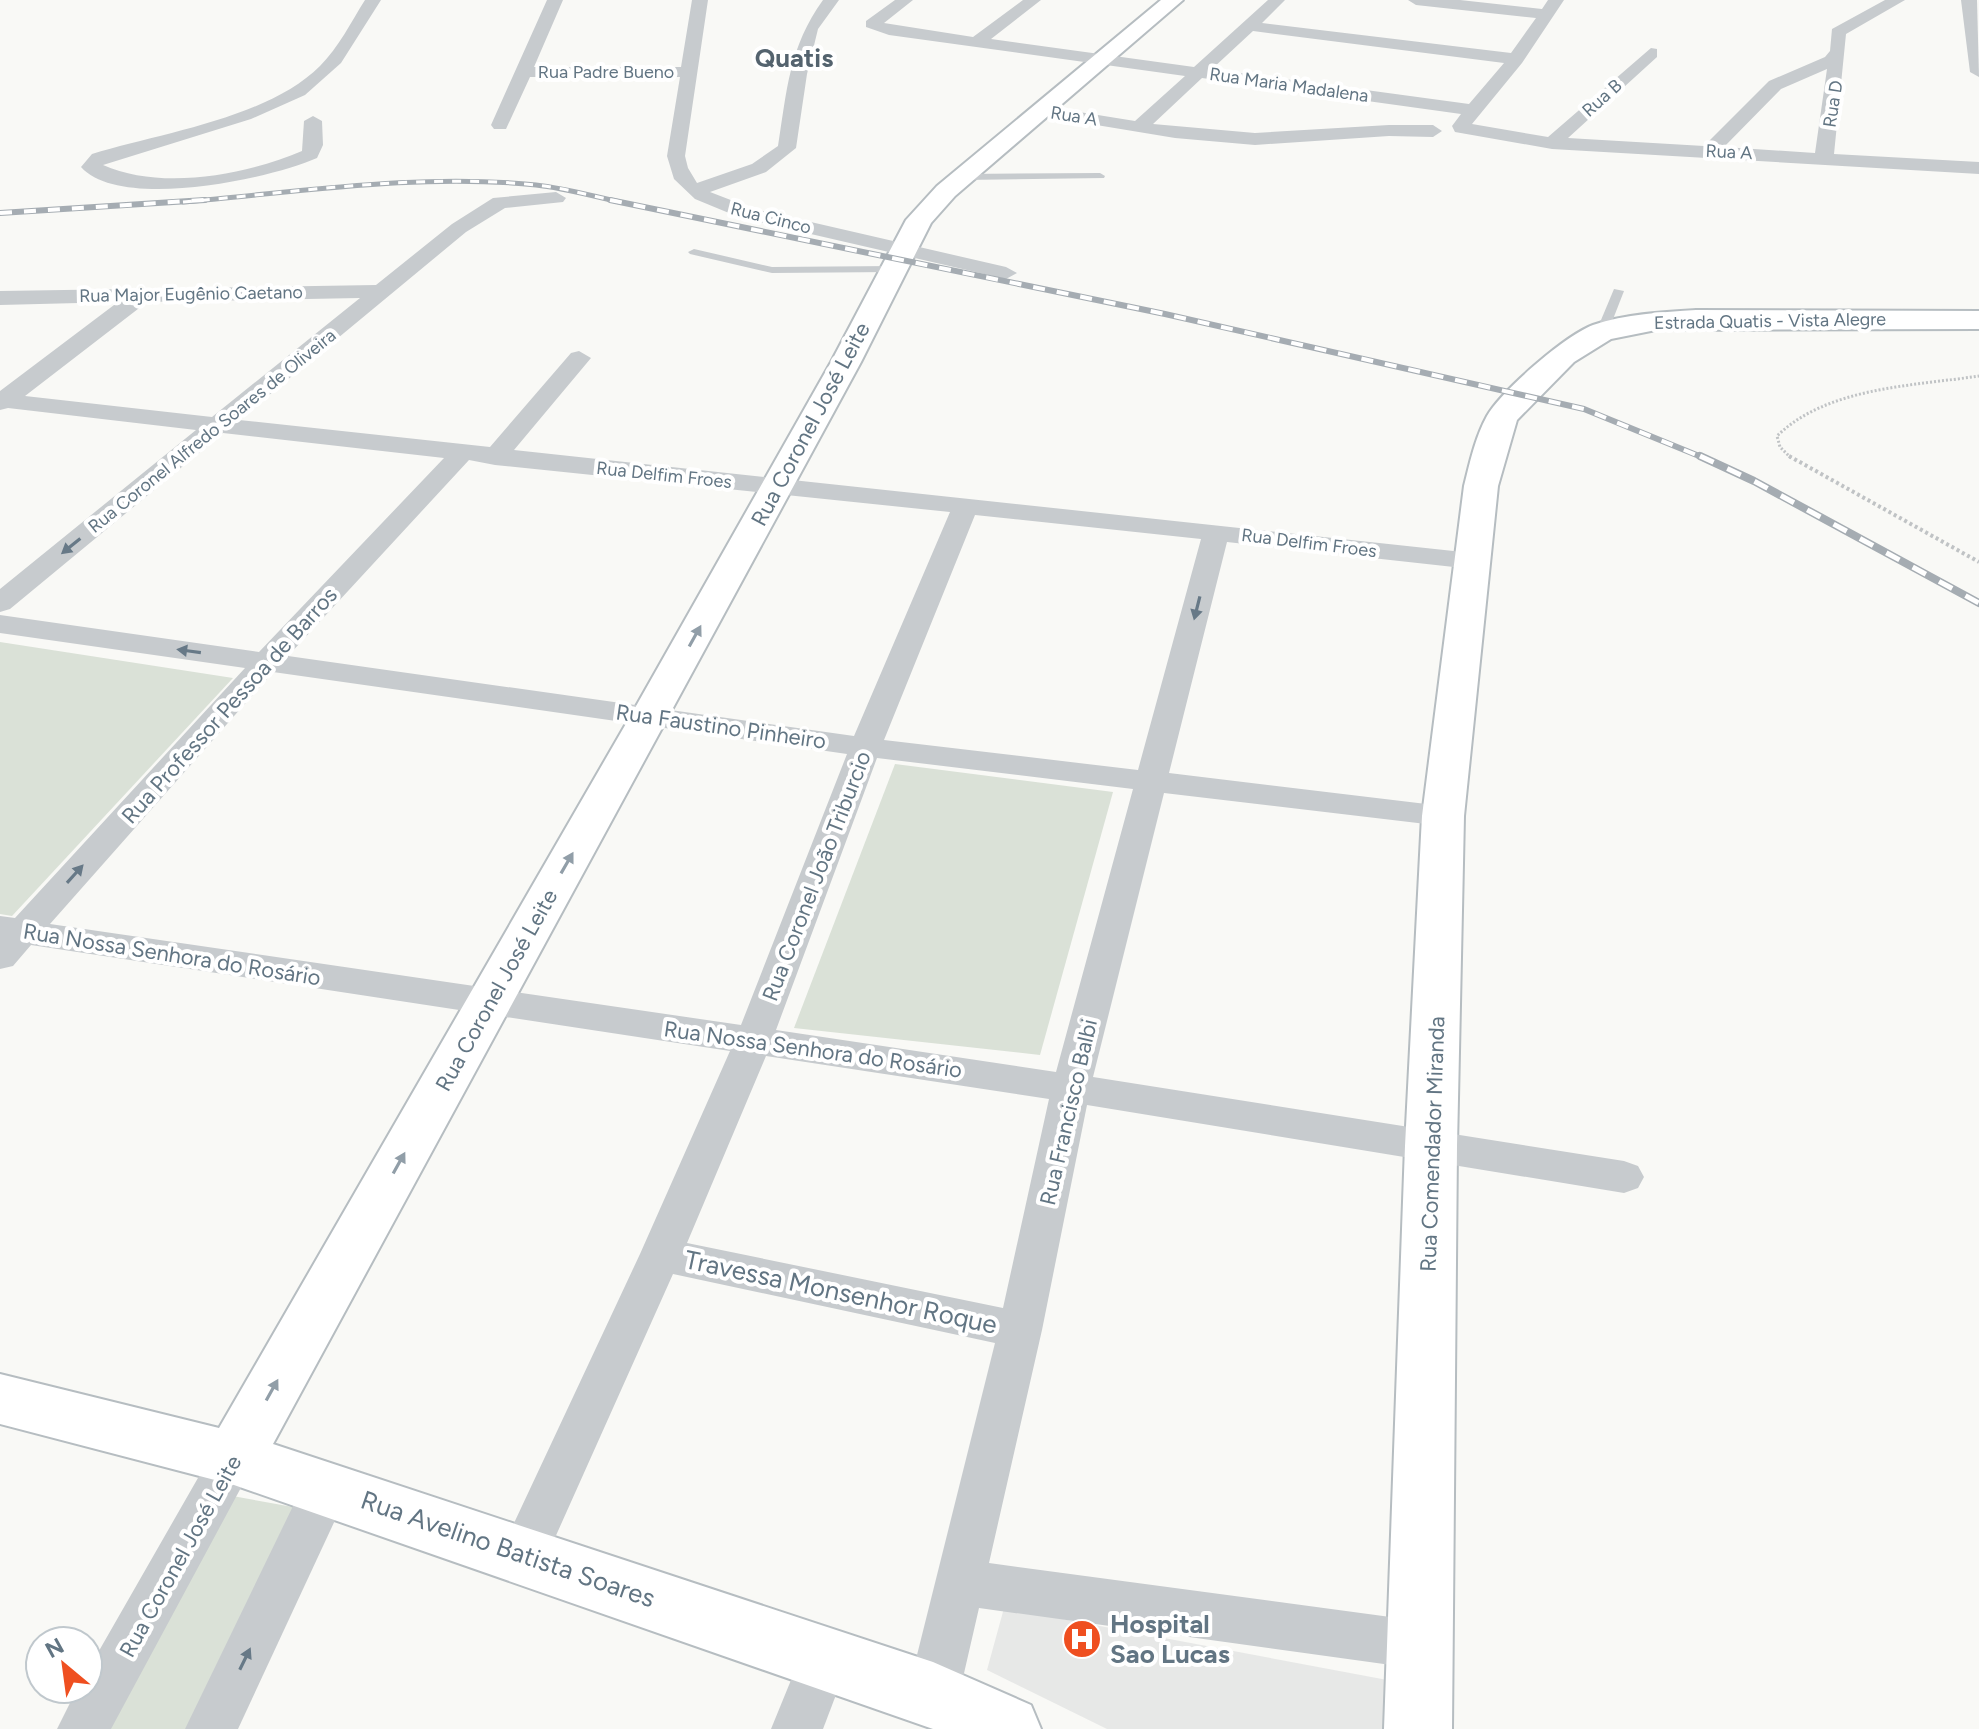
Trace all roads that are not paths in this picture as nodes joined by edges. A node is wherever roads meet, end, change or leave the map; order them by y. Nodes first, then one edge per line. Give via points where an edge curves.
1 (373, 0) edge
2 (555, 0) edge
3 (700, 0) edge
4 (831, 0) edge
5 (905, 0) edge
6 (1033, 0) edge
7 (1173, 0) edge
8 (1277, 0) edge
9 (1416, 0) edge
10 (1897, 0) edge
11 (1969, 0) edge
12 (1551, 7) edge
13 (1251, 26) junction
14 (976, 42) junction
15 (1651, 53) dead end
16 (1834, 56) junction
17 (1105, 59) junction
18 (1516, 59) junction
19 (523, 72) junction
20 (689, 72) junction
21 (1200, 72) junction
22 (1979, 72) edge
23 (1355, 94) junction
24 (1042, 111) junction
25 (313, 121) dead end
26 (1455, 124) junction
27 (500, 125) dead end
28 (1140, 126) junction
29 (1320, 137) junction
30 (1552, 143) junction
31 (1710, 151) junction
32 (1824, 158) junction
33 (1979, 168) edge
34 (1100, 176) dead end
35 (963, 177) junction
36 (695, 190) junction
37 (556, 198) dead end
38 (694, 252) dead end
39 (898, 259) junction
40 (1006, 273) dead end
41 (382, 291) junction
42 (1618, 291) dead end
43 (143, 294) junction
44 (0, 298) edge
45 (1979, 320) edge
46 (1602, 332) junction
47 (579, 358) dead end
48 (1, 401) edge
49 (219, 426) junction
50 (461, 454) junction
51 (495, 457) junction
52 (778, 486) junction
53 (966, 504) junction
54 (1216, 532) junction
55 (1472, 561) junction
56 (0, 603) edge
57 (0, 624) edge
58 (266, 662) junction
59 (651, 715) junction
60 (865, 747) junction
61 (1152, 781) junction
62 (1443, 816) junction
63 (8, 939) edge
64 (488, 1003) junction
65 (754, 1039) junction
66 (1071, 1088) junction
67 (1431, 1146) junction
68 (1624, 1177) dead end
69 (661, 1254) junction
70 (1020, 1330) junction
71 (0, 1399) edge
72 (234, 1458) junction
73 (326, 1488) junction
74 (524, 1553) junction
75 (960, 1582) junction
76 (1420, 1645) junction
77 (825, 1658) junction
78 (933, 1695) junction
79 (83, 1729) edge
80 (211, 1729) edge
81 (797, 1729) edge
82 (1007, 1729) edge
83 (1418, 1729) edge

1 - 25 street via 330,65 307,85 258,108 99,158 91,167 150,182 270,168 310,154
2 - 19 street
3 - 20 street
4 - 36 street via 810,29 787,148 768,164
5 - 14 street, Rua Maria Madalena via 872,24
6 - 14 street
7 - 17 street, Rua Coronel José Leite
8 - 13 street
9 - 12 street
10 - 16 street, Rua D via 1838,32
11 - 22 street
12 - 18 street
13 - 18 street
13 - 21 street
14 - 17 street, Rua Maria Madalena
15 - 30 street, Rua B
16 - 31 street via 1775,85
16 - 32 street, Rua D
17 - 21 street, Rua Maria Madalena
17 - 24 street, Rua Coronel José Leite
18 - 26 street
19 - 20 street, Rua Padre Bueno
19 - 27 street
20 - 36 street via 676,165
21 - 23 street, Rua Maria Madalena
21 - 28 street
23 - 26 street, Rua Maria Madalena
23 - 29 street
24 - 28 street, Rua A
24 - 35 street, Rua Coronel José Leite
26 - 29 street, Rua A
26 - 30 street, Rua A
28 - 29 street, Rua A via 1237,138
30 - 31 street, Rua A
31 - 32 street, Rua A
32 - 33 street, Rua A
34 - 35 lane
35 - 39 street, Rua Coronel José Leite via 919,220
36 - 39 street, Rua Cinco via 748,214
37 - 41 street, Rua Coronel Alfredo Soares de Oliveira via 500,202
38 - 39 lane via 772,270
39 - 40 street, Rua Cinco
39 - 52 street, Rua Coronel José Leite
41 - 43 street, Rua Major Eugênio Caetano
41 - 49 street, Rua Coronel Alfredo Soares de Oliveira
42 - 46 lane
43 - 44 street, Rua Major Eugênio Caetano
43 - 48 street
45 - 46 street, Estrada Quatis - Vista Alegre via 1696,319
46 - 55 street, Estrada Quatis - Vista Alegre via 1563,356 1502,417 1481,486
47 - 51 street
48 - 49 street, Rua Delfim Froes
49 - 50 street, Rua Delfim Froes
49 -> 56 street, Rua Coronel Alfredo Soares de Oliveira
50 - 51 street, Rua Delfim Froes
50 - 58 street, Rua Professor Pessoa de Barros
51 - 52 street, Rua Delfim Froes
52 - 53 street, Rua Delfim Froes
59 -> 52 street, Rua Coronel José Leite
53 - 54 street, Rua Delfim Froes
53 - 60 street, Rua Coronel João Triburcio
54 - 55 street, Rua Delfim Froes
54 -> 61 street, Rua Francisco Balbi
55 - 62 street, Rua Comendador Miranda
58 -> 57 street, Rua Faustino Pinheiro
58 - 59 street, Rua Faustino Pinheiro
63 -> 58 street, Rua Professor Pessoa de Barros
59 - 60 street, Rua Faustino Pinheiro
64 -> 59 street, Rua Coronel José Leite
60 - 61 street, Rua Faustino Pinheiro
60 - 65 street, Rua Coronel João Triburcio
61 - 62 street, Rua Faustino Pinheiro
61 - 66 street, Rua Francisco Balbi
62 - 67 street, Rua Comendador Miranda
63 - 64 street, Rua Nossa Senhora do Rosário
64 - 65 street, Rua Nossa Senhora do Rosário
72 -> 64 street, Rua Coronel José Leite
65 - 66 street, Rua Nossa Senhora do Rosário
65 - 69 street, Rua Coronel João Triburcio
66 - 67 street, Rua Nossa Senhora do Rosário
66 - 70 street, Rua Francisco Balbi
67 - 68 street, Rua Nossa Senhora do Rosário
67 - 76 street, Rua Comendador Miranda
69 - 70 street, Travessa Monsenhor Roque
69 - 74 street, Rua Coronel João Triburcio
70 - 75 street, Rua Francisco Balbi
71 - 72 street, Rua Avelino Batista Soares
72 - 73 street, Rua Avelino Batista Soares
72 - 79 street, Rua Coronel José Leite
73 - 74 street, Rua Avelino Batista Soares
80 -> 73 street
74 - 77 street, Rua Avelino Batista Soares
75 - 76 street
75 - 78 street, Rua Francisco Balbi
76 - 83 street, Rua Comendador Miranda
77 - 78 street, Rua Avelino Batista Soares
77 - 81 street
78 - 82 street, Rua Avelino Batista Soares

